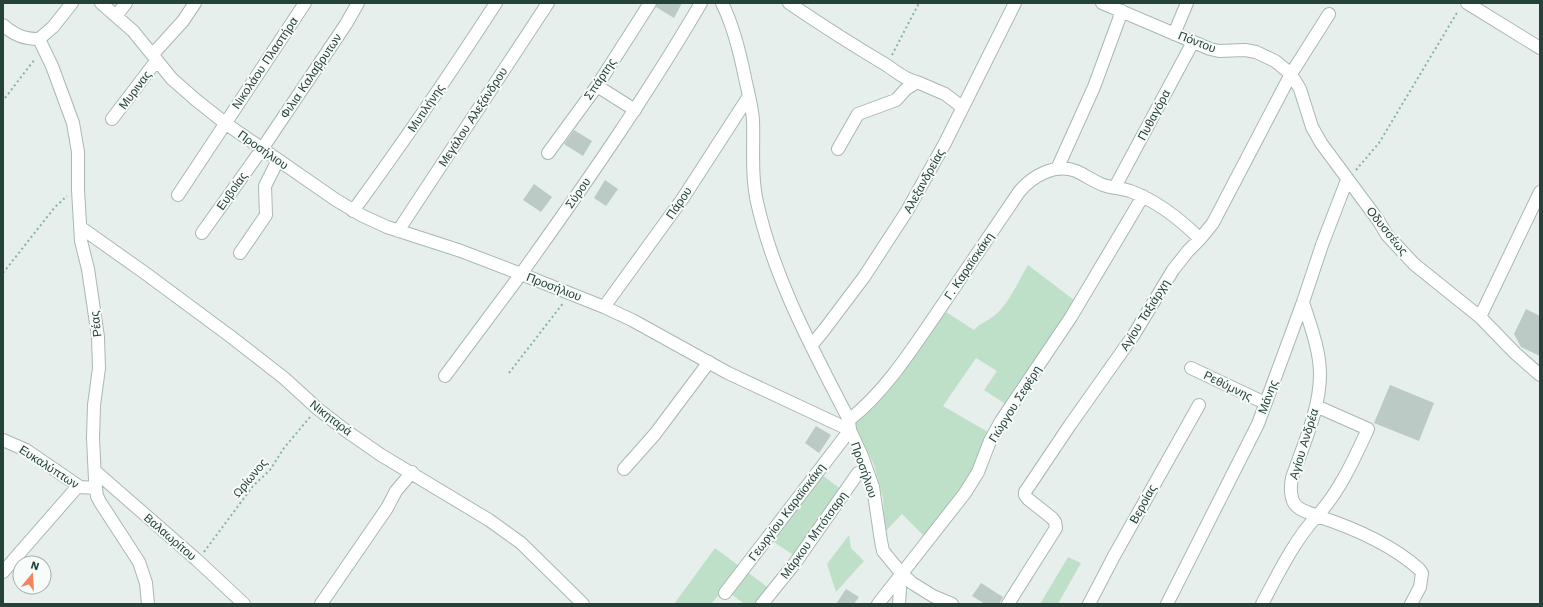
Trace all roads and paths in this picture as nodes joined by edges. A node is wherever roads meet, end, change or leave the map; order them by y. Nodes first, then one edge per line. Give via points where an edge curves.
1 (72, 3) edge
2 (100, 3) edge
3 (126, 3) edge
4 (195, 3) edge
5 (305, 3) edge
6 (358, 3) edge
7 (496, 3) edge
8 (548, 3) edge
9 (650, 3) edge
10 (701, 3) edge
11 (722, 3) edge
12 (789, 3) edge
13 (919, 3) edge
14 (1015, 3) edge
15 (1102, 3) edge
16 (1187, 3) edge
17 (1463, 6) edge
18 (1122, 11) junction
19 (1328, 14) dead end
20 (116, 16) junction
21 (3, 25) edge
22 (1174, 34) junction
23 (1193, 42) junction
24 (41, 43) junction
25 (1540, 48) edge
26 (155, 57) junction
27 (886, 65) junction
28 (1291, 74) junction
29 (917, 82) junction
30 (597, 86) junction
31 (749, 96) junction
32 (5, 98) dead end
33 (962, 107) junction
34 (635, 110) junction
35 (112, 119) dead end
36 (225, 123) junction
37 (262, 149) junction
38 (838, 150) dead end
39 (548, 153) dead end
40 (278, 160) junction
41 (1057, 169) junction
42 (1347, 180) junction
43 (1115, 187) junction
44 (1540, 192) edge
45 (178, 194) dead end
46 (78, 195) junction
47 (1143, 196) junction
48 (353, 211) junction
49 (80, 227) junction
50 (398, 231) junction
51 (202, 233) dead end
52 (1200, 239) junction
53 (240, 253) dead end
54 (3, 273) edge
55 (521, 274) junction
56 (570, 294) junction
57 (1303, 302) junction
58 (604, 307) junction
59 (1480, 317) junction
60 (811, 346) junction
61 (708, 362) junction
62 (1192, 368) dead end
63 (510, 373) dead end
64 (1540, 375) edge
65 (445, 376) dead end
66 (1265, 403) junction
67 (1199, 405) dead end
68 (1316, 406) junction
69 (318, 409) junction
70 (849, 425) junction
71 (3, 440) edge
72 (624, 468) dead end
73 (95, 471) junction
74 (867, 471) junction
75 (412, 472) junction
76 (78, 486) junction
77 (96, 488) junction
78 (1317, 516) junction
79 (197, 560) junction
80 (3, 572) edge
81 (901, 573) junction
82 (725, 593) dead end
83 (148, 604) edge
84 (244, 604) edge
85 (321, 604) edge
86 (583, 604) edge
87 (762, 604) edge
88 (878, 604) edge
89 (899, 604) edge
90 (952, 604) edge
91 (1008, 604) edge
92 (1089, 604) edge
93 (1167, 604) edge
94 (1262, 604) edge
95 (1411, 604) edge

1 - 24 street
2 - 20 street, Προσήλιου
3 - 20 street
4 - 26 street, Μυρινας
5 - 36 street, Νικολάου Πλαστήρα
6 - 37 street, Φιλια Καλαβρυτων
7 - 48 street, Μυτιλήνης via 403,142
8 - 50 street, Μεγάλου Αλεξάνδρου
9 - 30 street, Σπάρτης
10 - 34 street, Σύρου
11 - 31 street via 738,47
12 - 27 street
13 - 27 path
14 - 33 street, Αλεξανδρείας
15 - 18 street, Πόντου
16 - 22 street
17 - 25 street
17 - 42 path via 1379,143
18 - 22 street, Πόντου
18 - 41 street via 1094,88
19 - 28 street, Αγίου Ταξιάρχη
20 - 26 street, Προσήλιου
21 - 24 street via 12,33
22 - 23 street, Πόντου
23 - 28 street, Πόντου via 1219,51 1256,52 1275,61
23 - 43 street, Πυθαγόρα
24 - 32 path
24 - 46 street, Ρέας via 73,123 78,152
26 - 35 street, Μυρινας
26 - 36 street, Προσήλιου via 172,79
27 - 29 street via 902,77
28 - 42 street, Οδυσσέως via 1300,89 1312,127
28 - 52 street, Αγίου Ταξιάρχη via 1219,213
29 - 33 street via 945,94
29 - 38 street via 896,100 858,114
30 - 34 street
30 - 39 street, Σπάρτης
31 - 58 street, Πάρου via 683,198
31 - 60 street via 753,122 753,181 757,202 772,253
33 - 60 street, Αλεξανδρείας via 907,212 864,277
34 - 55 street, Σύρου
36 - 37 street, Προσήλιου
36 - 45 street, Νικολάου Πλαστήρα
37 - 40 street, Προσήλιου
37 - 51 street, Ευβοίας
40 - 48 street, Προσήλιου
40 - 53 street via 265,186 266,215
41 - 43 street via 1074,171 1103,185
41 - 70 street, Γ. Καραϊσκάκη via 1036,177 1022,188 922,335
42 - 57 street, Μάνης
42 - 59 street, Οδυσσέως via 1387,235 1414,264
43 - 47 street
44 - 59 street
46 - 49 street, Ρέας
46 - 54 path via 64,198 55,207
47 - 52 street via 1170,213
47 - 81 street, Γιώργου Σεφέρη via 1071,317 1001,421 966,493
48 - 50 street, Προσήλιου
49 - 69 street, Νικηταρά via 230,336 284,378
49 - 73 street, Ρέας via 99,345 94,405
50 - 55 street, Προσήλιου
52 - 91 street, Αγίου Ταξιάρχη via 1173,270 1133,336 1026,492 1025,496 1055,522 1056,528
55 - 56 street, Προσήλιου
55 - 65 street, Σύρου
56 - 58 street, Προσήλιου
56 - 63 path
57 - 66 street, Μάνης
57 - 68 street, Αγίου Ανδρέα via 1318,355 1320,374
58 - 61 street, Προσήλιου
59 - 64 street, Οδυσσέως
60 - 70 street
61 - 70 street, Προσήλιου
61 - 72 street via 655,434
62 - 66 street, Ρεθύμνης
66 - 93 street, Μάνης via 1248,445
67 - 92 street, Βεροίας
68 - 78 street, Αγίου Ανδρέα via 1292,478 1291,489 1292,498 1298,508
68 - 78 street via 1368,429 1344,477
69 - 75 street, Νικηταρά via 375,451
69 - 79 path, Ωρίωνος via 284,448 270,470 254,486
70 - 74 street, Προσήλιου
70 - 82 street, Γεωργίου Καραϊσκάκη
71 - 76 street, Ευκαλύπτων via 26,450
73 - 77 street, Ρέας
73 - 79 street, Βαλαωρίτου
74 - 81 street, Προσήλιου via 875,497 883,551
74 - 87 street, Μάρκου Μπότσαρη via 858,473 795,563
75 - 85 street via 396,491
75 - 86 street, Νικηταρά via 489,520 521,544
76 - 77 street, Ευκαλύπτων
76 - 80 street
77 - 83 street, Ρέας via 100,502 139,562 146,583
78 - 94 street via 1298,540
78 - 95 street, Αγίου Ανδρέα via 1372,539 1414,565 1422,573 1420,587
79 - 84 street, Βαλαωρίτου
81 - 88 street, Γιώργου Σεφέρη
81 - 89 street
81 - 90 street, Προσήλιου via 923,591

